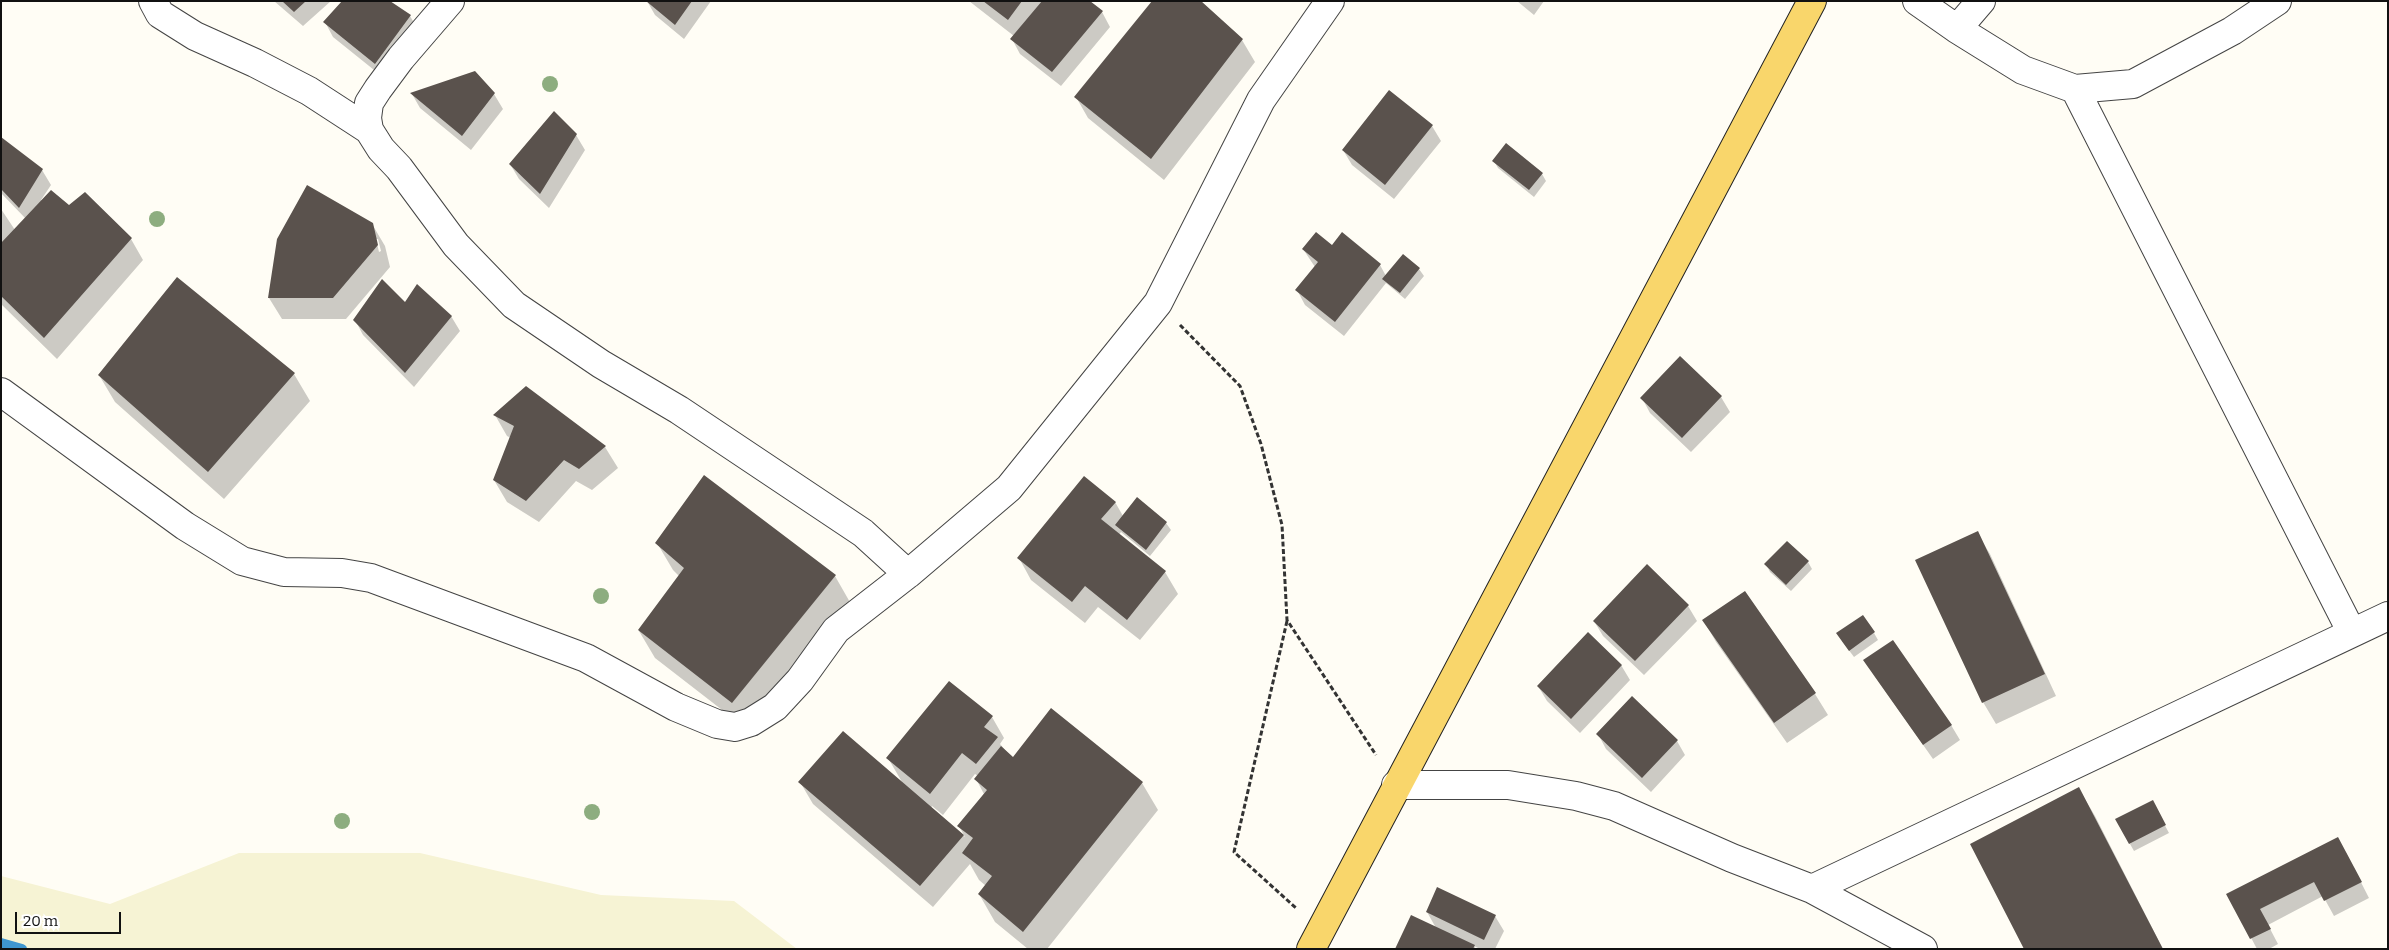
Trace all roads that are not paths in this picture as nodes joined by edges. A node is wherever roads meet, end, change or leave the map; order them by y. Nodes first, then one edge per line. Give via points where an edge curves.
1 (153, 1) edge
2 (450, 1) edge
3 (1330, 1) edge
4 (1812, 1) edge
5 (1917, 1) edge
6 (1981, 1) edge
7 (2277, 1) edge
8 (1957, 29) junction
9 (2075, 89) junction
10 (369, 130) junction
11 (1, 392) edge
12 (908, 574) junction
13 (2388, 616) edge
14 (2352, 633) junction
15 (1396, 785) junction
16 (1812, 889) junction
17 (1316, 939) edge
18 (1923, 949) edge

1 - 10 street via 160,14 195,36 255,62 309,91
2 - 10 street via 378,89 370,103
3 - 12 street via 1260,100 1158,303 1009,488
4 - 15 main road
5 - 8 street
6 - 8 street
7 - 9 street via 2232,31 2133,84
8 - 9 street via 2023,70
9 - 14 street
10 - 12 street via 456,245 514,305 863,533
11 - 12 street via 184,526 242,561 284,572 342,573 371,578 586,658 676,707 717,724 734,726 751,722 775,707 800,680 836,630
13 - 14 street
14 - 16 street
15 - 16 street via 1508,785 1576,796 1614,806
15 - 17 main road
16 - 18 street

